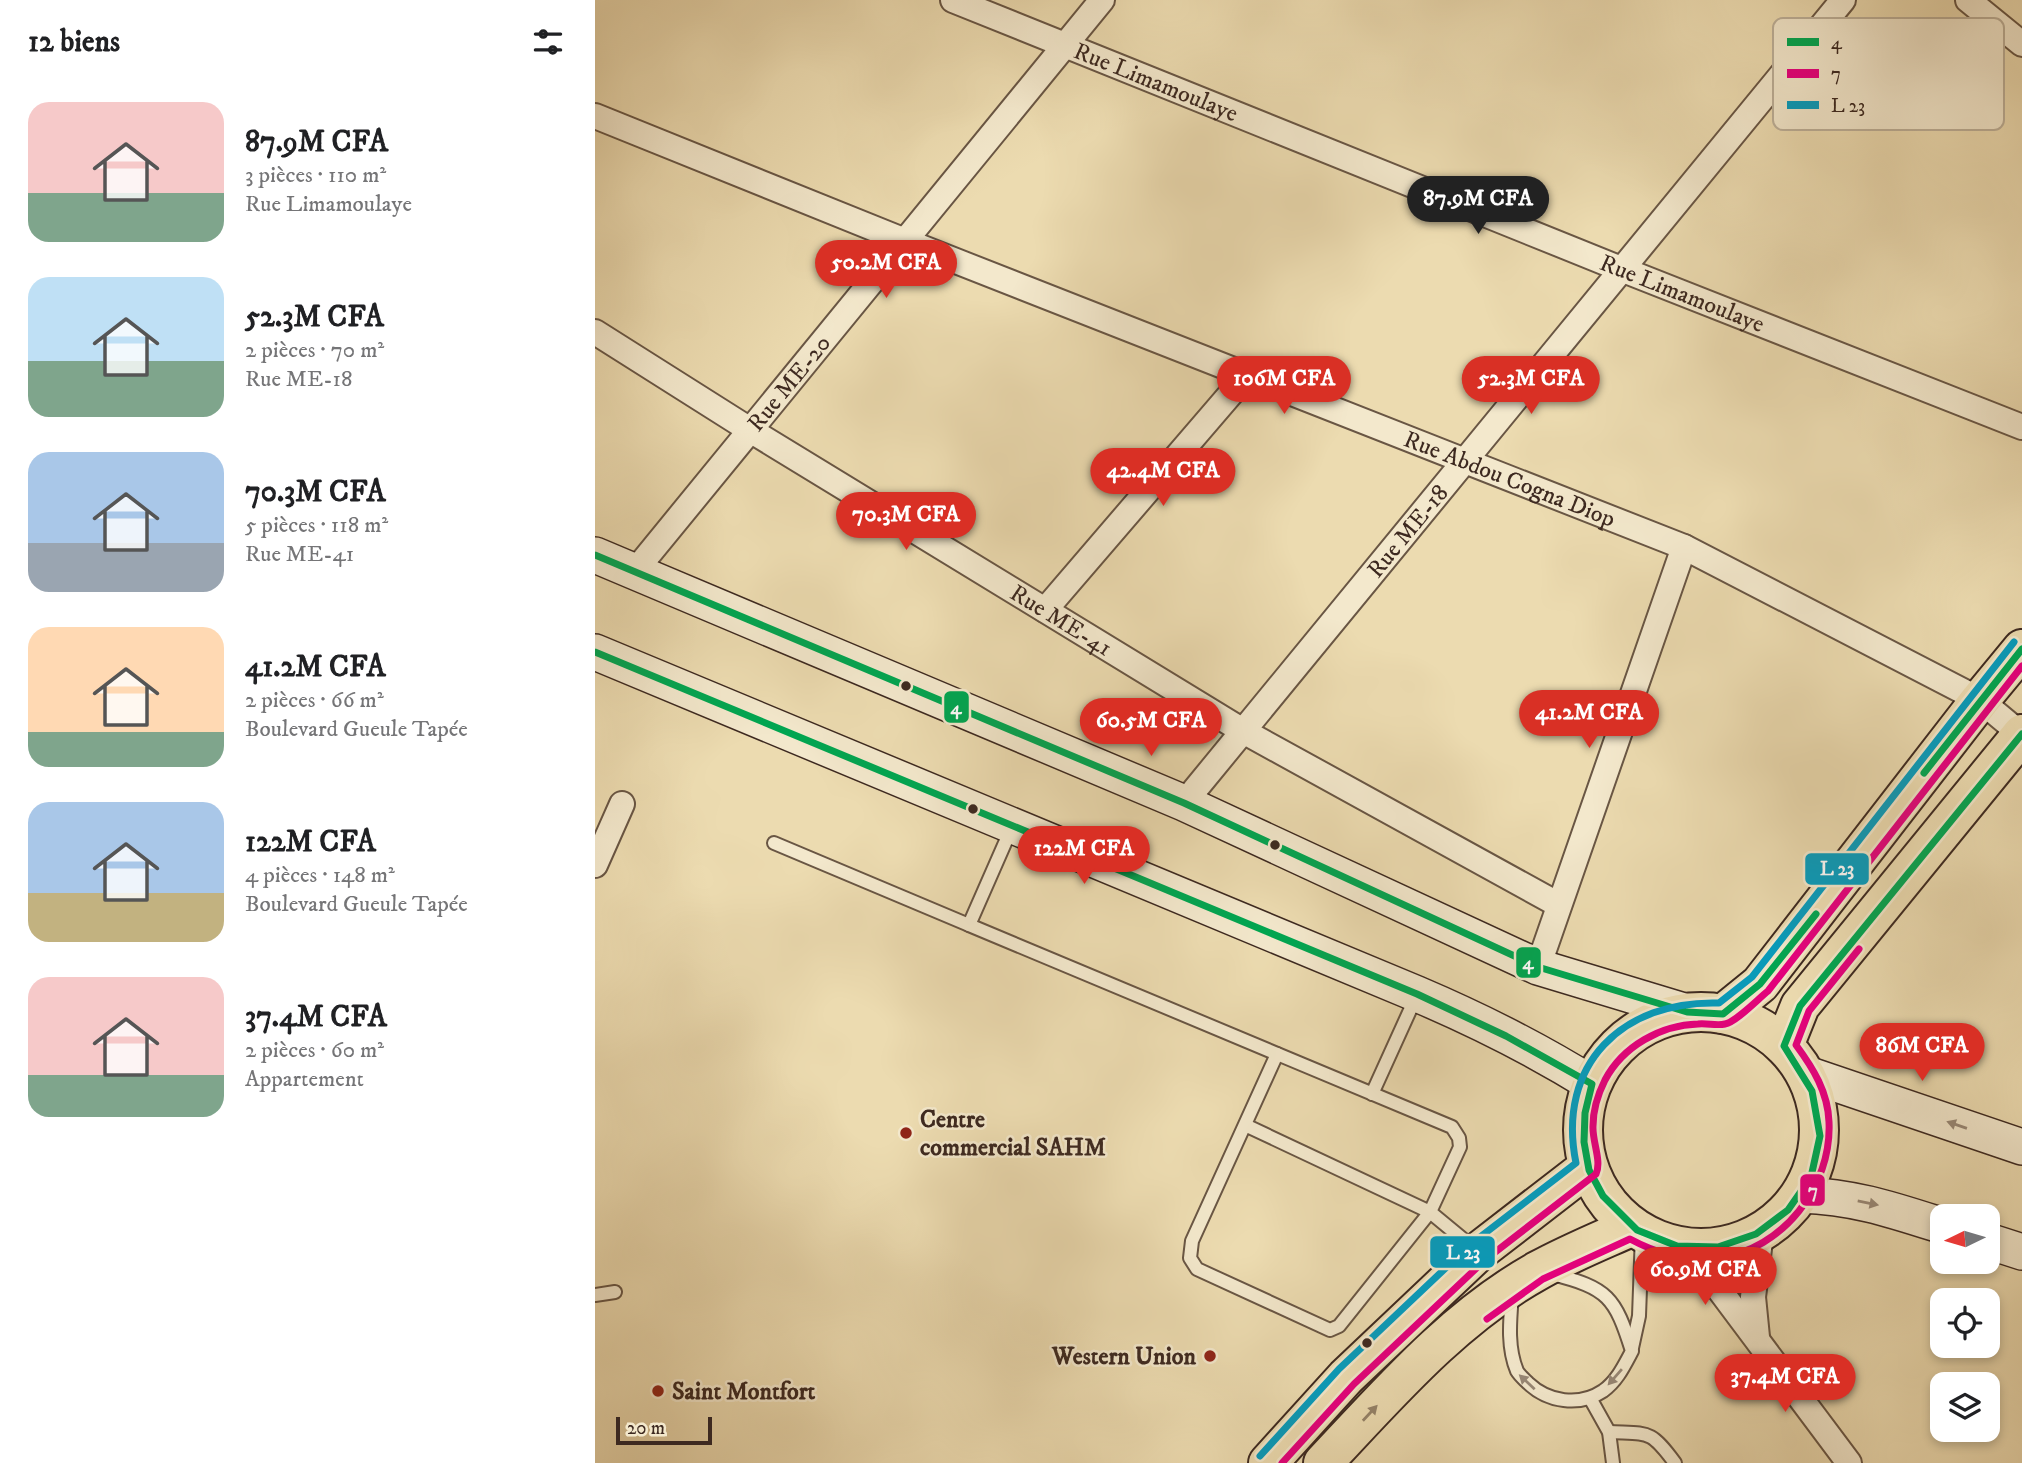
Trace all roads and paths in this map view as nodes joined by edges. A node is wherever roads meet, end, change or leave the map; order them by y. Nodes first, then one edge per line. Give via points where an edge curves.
1 (953, 0) edge
2 (1102, 0) edge
3 (1843, 0) edge
4 (1968, 0) edge
5 (1828, 18) edge
6 (1990, 18) edge
7 (2004, 29) edge
8 (2022, 44) edge
9 (1065, 46) junction
10 (1773, 85) edge
11 (595, 116) edge
12 (905, 241) junction
13 (1621, 269) junction
14 (595, 332) edge
15 (1246, 376) junction
16 (2022, 427) edge
17 (750, 430) junction
18 (1464, 461) junction
19 (1684, 547) junction
20 (595, 555) edge
21 (635, 571) junction
22 (1045, 610) junction
23 (2022, 649) edge
24 (595, 652) edge
25 (1980, 700) junction
26 (1243, 731) junction
27 (2022, 735) edge
28 (1184, 803) junction
29 (622, 804) dead end
30 (1012, 827) junction
31 (773, 843) dead end
32 (595, 865) edge
33 (1837, 887) junction
34 (1559, 905) junction
35 (1874, 913) junction
36 (969, 925) junction
37 (1538, 967) junction
38 (1417, 994) junction
39 (1705, 1013) junction
40 (1277, 1054) junction
41 (1794, 1059) junction
42 (1592, 1084) junction
43 (1372, 1094) junction
44 (1245, 1125) junction
45 (2022, 1147) edge
46 (1588, 1167) junction
47 (1800, 1195) junction
48 (1430, 1212) junction
49 (1930, 1222) edge
50 (1637, 1231) junction
51 (1761, 1233) junction
52 (2000, 1245) edge
53 (1689, 1249) junction
54 (1478, 1252) junction
55 (2021, 1253) edge
56 (1525, 1279) junction
57 (615, 1292) dead end
58 (595, 1295) edge
59 (1757, 1338) junction
60 (1632, 1351) junction
61 (1590, 1398) junction
62 (1609, 1432) junction
63 (1268, 1463) edge
64 (1323, 1463) edge
65 (1613, 1463) edge
66 (1675, 1463) edge
67 (1849, 1463) edge

1 - 9 street, Rue Limamoulaye
2 - 9 street, Rue ME-20
3 - 5 street, Rue ME-18
4 - 6 street
7 - 8 street
9 - 12 street, Rue ME-20
9 - 13 street, Rue Limamoulaye
10 - 13 street, Rue ME-18
11 - 12 street, Rue Abdou Cogna Diop
12 - 15 street, Rue Abdou Cogna Diop
12 - 17 street, Rue ME-20
13 - 16 street, Rue Limamoulaye
13 - 18 street, Rue ME-18
14 - 17 street, Rue ME-41
15 - 18 street, Rue Abdou Cogna Diop
15 - 22 street
17 - 21 street, Rue ME-20
17 - 22 street, Rue ME-41
18 - 19 street, Rue Abdou Cogna Diop
18 - 26 street, Rue ME-18
19 - 25 street, Rue Abdou Cogna Diop
19 - 34 street
20 - 21 street
21 - 28 street
22 - 26 street, Rue ME-41
23 - 25 main road
24 - 30 street
25 - 27 street, Rue Abdou Cogna Diop
25 - 33 main road
26 - 28 street, Rue ME-18
26 - 34 street, Rue ME-41
27 - 35 main road
28 - 37 street
29 - 32 street
30 - 36 lane
30 - 38 street
31 - 36 lane
33 - 35 main road
33 - 39 main road via 1760,984
34 - 37 street
35 - 41 main road via 1800,1006
36 - 40 lane
37 - 39 street
38 - 42 street via 1531,1047
38 - 43 lane
39 - 41 main road via 1755,1026
39 - 42 main road via 1653,1022 1623,1041
40 - 43 lane
40 - 44 lane
45 -> 41 street
41 - 47 main road via 1813,1093 1819,1135 1810,1177
42 - 46 main road via 1582,1125
43 - 48 lane via 1452,1127 1459,1138 1460,1147
44 - 48 lane
44 - 48 lane via 1192,1241 1190,1258 1197,1269 1329,1330 1339,1326
46 - 50 main road via 1613,1210
46 - 54 main road
47 -> 49 street via 1878,1205
47 - 51 main road
48 - 54 lane
50 - 53 main road
50 - 56 main road
50 - 60 lane via 1639,1316
51 - 53 main road via 1726,1247
51 - 59 street via 1753,1297
52 - 55 street
53 - 59 street
54 - 63 main road via 1346,1377
56 - 60 lane via 1589,1284 1605,1294 1622,1318
61 -> 56 lane via 1551,1398 1518,1374 1511,1349
64 -> 56 main road via 1396,1385 1470,1318
57 - 58 lane
59 - 67 street
60 -> 61 lane via 1621,1372
61 - 62 lane
62 - 65 lane
62 - 66 lane via 1649,1434

